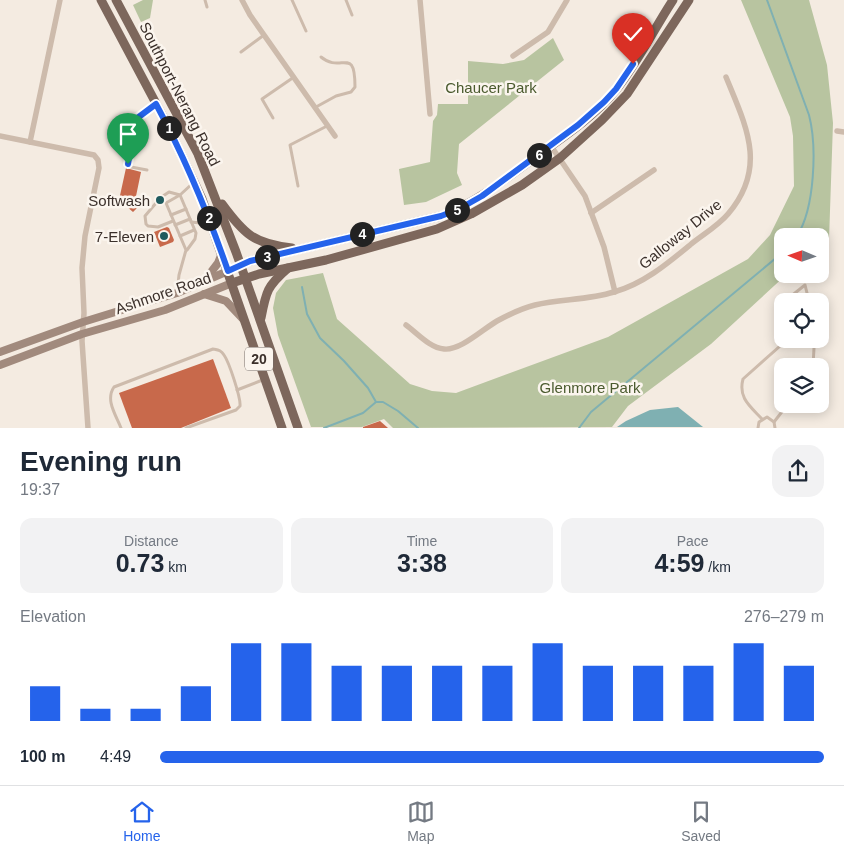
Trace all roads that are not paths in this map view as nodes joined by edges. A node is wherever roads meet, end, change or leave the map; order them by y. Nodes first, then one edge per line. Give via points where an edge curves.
1 (60, 0) edge
2 (101, 0) edge
3 (116, 0) edge
4 (205, 0) edge
5 (242, 0) edge
6 (292, 0) edge
7 (346, 0) edge
8 (420, 0) edge
9 (566, 0) edge
10 (673, 0) edge
11 (689, 0) edge
12 (206, 7) dead end
13 (352, 15) dead end
14 (306, 31) dead end
15 (264, 35) junction
16 (241, 52) dead end
17 (321, 56) dead end
18 (513, 56) dead end
19 (726, 76) dead end
20 (294, 77) junction
21 (156, 104) junction
22 (315, 107) junction
23 (430, 114) dead end
24 (273, 118) dead end
25 (328, 126) junction
26 (0, 136) edge
27 (335, 136) dead end
28 (30, 142) junction
29 (551, 146) junction
30 (560, 158) junction
31 (146, 170) dead end
32 (654, 170) dead end
33 (194, 182) junction
34 (298, 186) dead end
35 (180, 195) junction
36 (215, 195) junction
37 (163, 196) dead end
38 (156, 204) dead end
39 (186, 209) junction
40 (592, 213) junction
41 (171, 215) junction
42 (173, 220) junction
43 (190, 221) junction
44 (211, 224) junction
45 (176, 225) junction
46 (194, 230) junction
47 (180, 236) junction
48 (300, 248) junction
49 (186, 250) junction
50 (222, 253) junction
51 (241, 265) junction
52 (288, 268) junction
53 (228, 271) junction
54 (246, 278) junction
55 (204, 282) junction
56 (232, 282) junction
57 (614, 292) junction
58 (177, 293) junction
59 (794, 293) edge
60 (807, 293) edge
61 (204, 294) junction
62 (246, 321) junction
63 (260, 321) junction
64 (83, 322) junction
65 (406, 325) dead end
66 (82, 334) junction
67 (778, 348) edge
68 (0, 352) edge
69 (0, 365) edge
70 (266, 379) junction
71 (236, 390) junction
72 (781, 413) edge
73 (762, 418) junction
74 (774, 422) junction
75 (88, 428) edge
76 (121, 428) edge
77 (186, 428) edge
78 (282, 428) edge
79 (298, 428) edge
80 (758, 428) edge
81 (775, 428) edge

1 - 28 street
2 - 21 main road, Southport-Nerang Road / 20
3 - 36 main road, Southport-Nerang Road / 20 via 198,154
4 - 12 lane
5 - 15 street
6 - 14 lane
7 - 13 lane
8 - 23 street
9 - 18 street via 548,32
10 - 29 main road, Ashmore Road via 616,89
11 - 30 main road, Ashmore Road via 627,94
15 - 16 lane
15 - 20 street
17 - 22 lane via 331,63 352,64 355,87 352,92
19 - 57 street, Galloway Drive via 746,127 751,152 749,176 741,196 728,215 680,254 646,279
20 - 22 street
20 - 24 lane via 262,99
21 - 31 lane via 136,119 128,162 131,167
21 - 33 main road, Southport-Nerang Road / 20
22 - 25 street
25 - 27 street
25 - 34 lane via 290,145
26 - 28 street
28 - 64 street via 94,155 98,160 83,257
29 - 30 street
29 - 48 main road, Ashmore Road via 459,209 441,216
30 - 40 street
30 - 52 main road, Ashmore Road via 487,206 436,229
32 - 40 street
33 - 35 lane
33 - 44 main road, Southport-Nerang Road / 20
35 - 37 lane via 169,192
35 - 39 lane
35 - 41 lane via 166,203
36 - 48 main road via 234,221 254,239 276,246
36 - 51 main road, Southport-Nerang Road / 20
38 - 42 lane via 146,216 148,226 158,227
39 - 41 lane
39 - 43 lane
40 - 57 street
41 - 42 lane
42 - 45 lane
43 - 44 lane
43 - 45 lane
43 - 46 lane
44 - 50 main road, Southport-Nerang Road / 20
45 - 47 lane
46 - 47 lane
46 - 49 lane via 195,239
47 - 49 lane
48 - 51 main road, Ashmore Road
49 - 58 lane via 178,275
50 - 53 main road, Southport-Nerang Road / 20
50 - 55 main road
51 - 53 main road, Ashmore Road
51 - 54 main road, Southport-Nerang Road / 20
52 - 54 main road, Ashmore Road
52 - 63 main road via 268,288
53 - 55 main road, Ashmore Road
53 - 56 main road, Southport-Nerang Road / 20
54 - 56 main road, Ashmore Road
54 - 63 main road, Southport-Nerang Road / 20
55 - 58 main road, Ashmore Road
56 - 61 main road, Ashmore Road
56 - 62 main road, Southport-Nerang Road / 20
57 - 65 street, Galloway Drive via 533,306 497,321 445,350 433,346
58 - 64 main road, Ashmore Road
59 - 60 lane via 805,284
61 - 62 main road via 226,301
61 - 66 main road, Ashmore Road via 148,315
62 - 70 main road, Southport-Nerang Road / 20
63 - 79 main road, Southport-Nerang Road / 20
64 - 66 street
64 - 68 main road, Ashmore Road
66 - 69 main road, Ashmore Road
66 - 75 street
67 - 73 lane via 743,379 741,387 744,399
70 - 71 lane
70 - 78 main road, Southport-Nerang Road / 20
71 - 76 lane via 224,354 213,350 114,387 110,402
71 - 77 lane via 240,403 238,408
72 - 74 lane
73 - 74 lane
73 - 80 lane
74 - 81 lane

